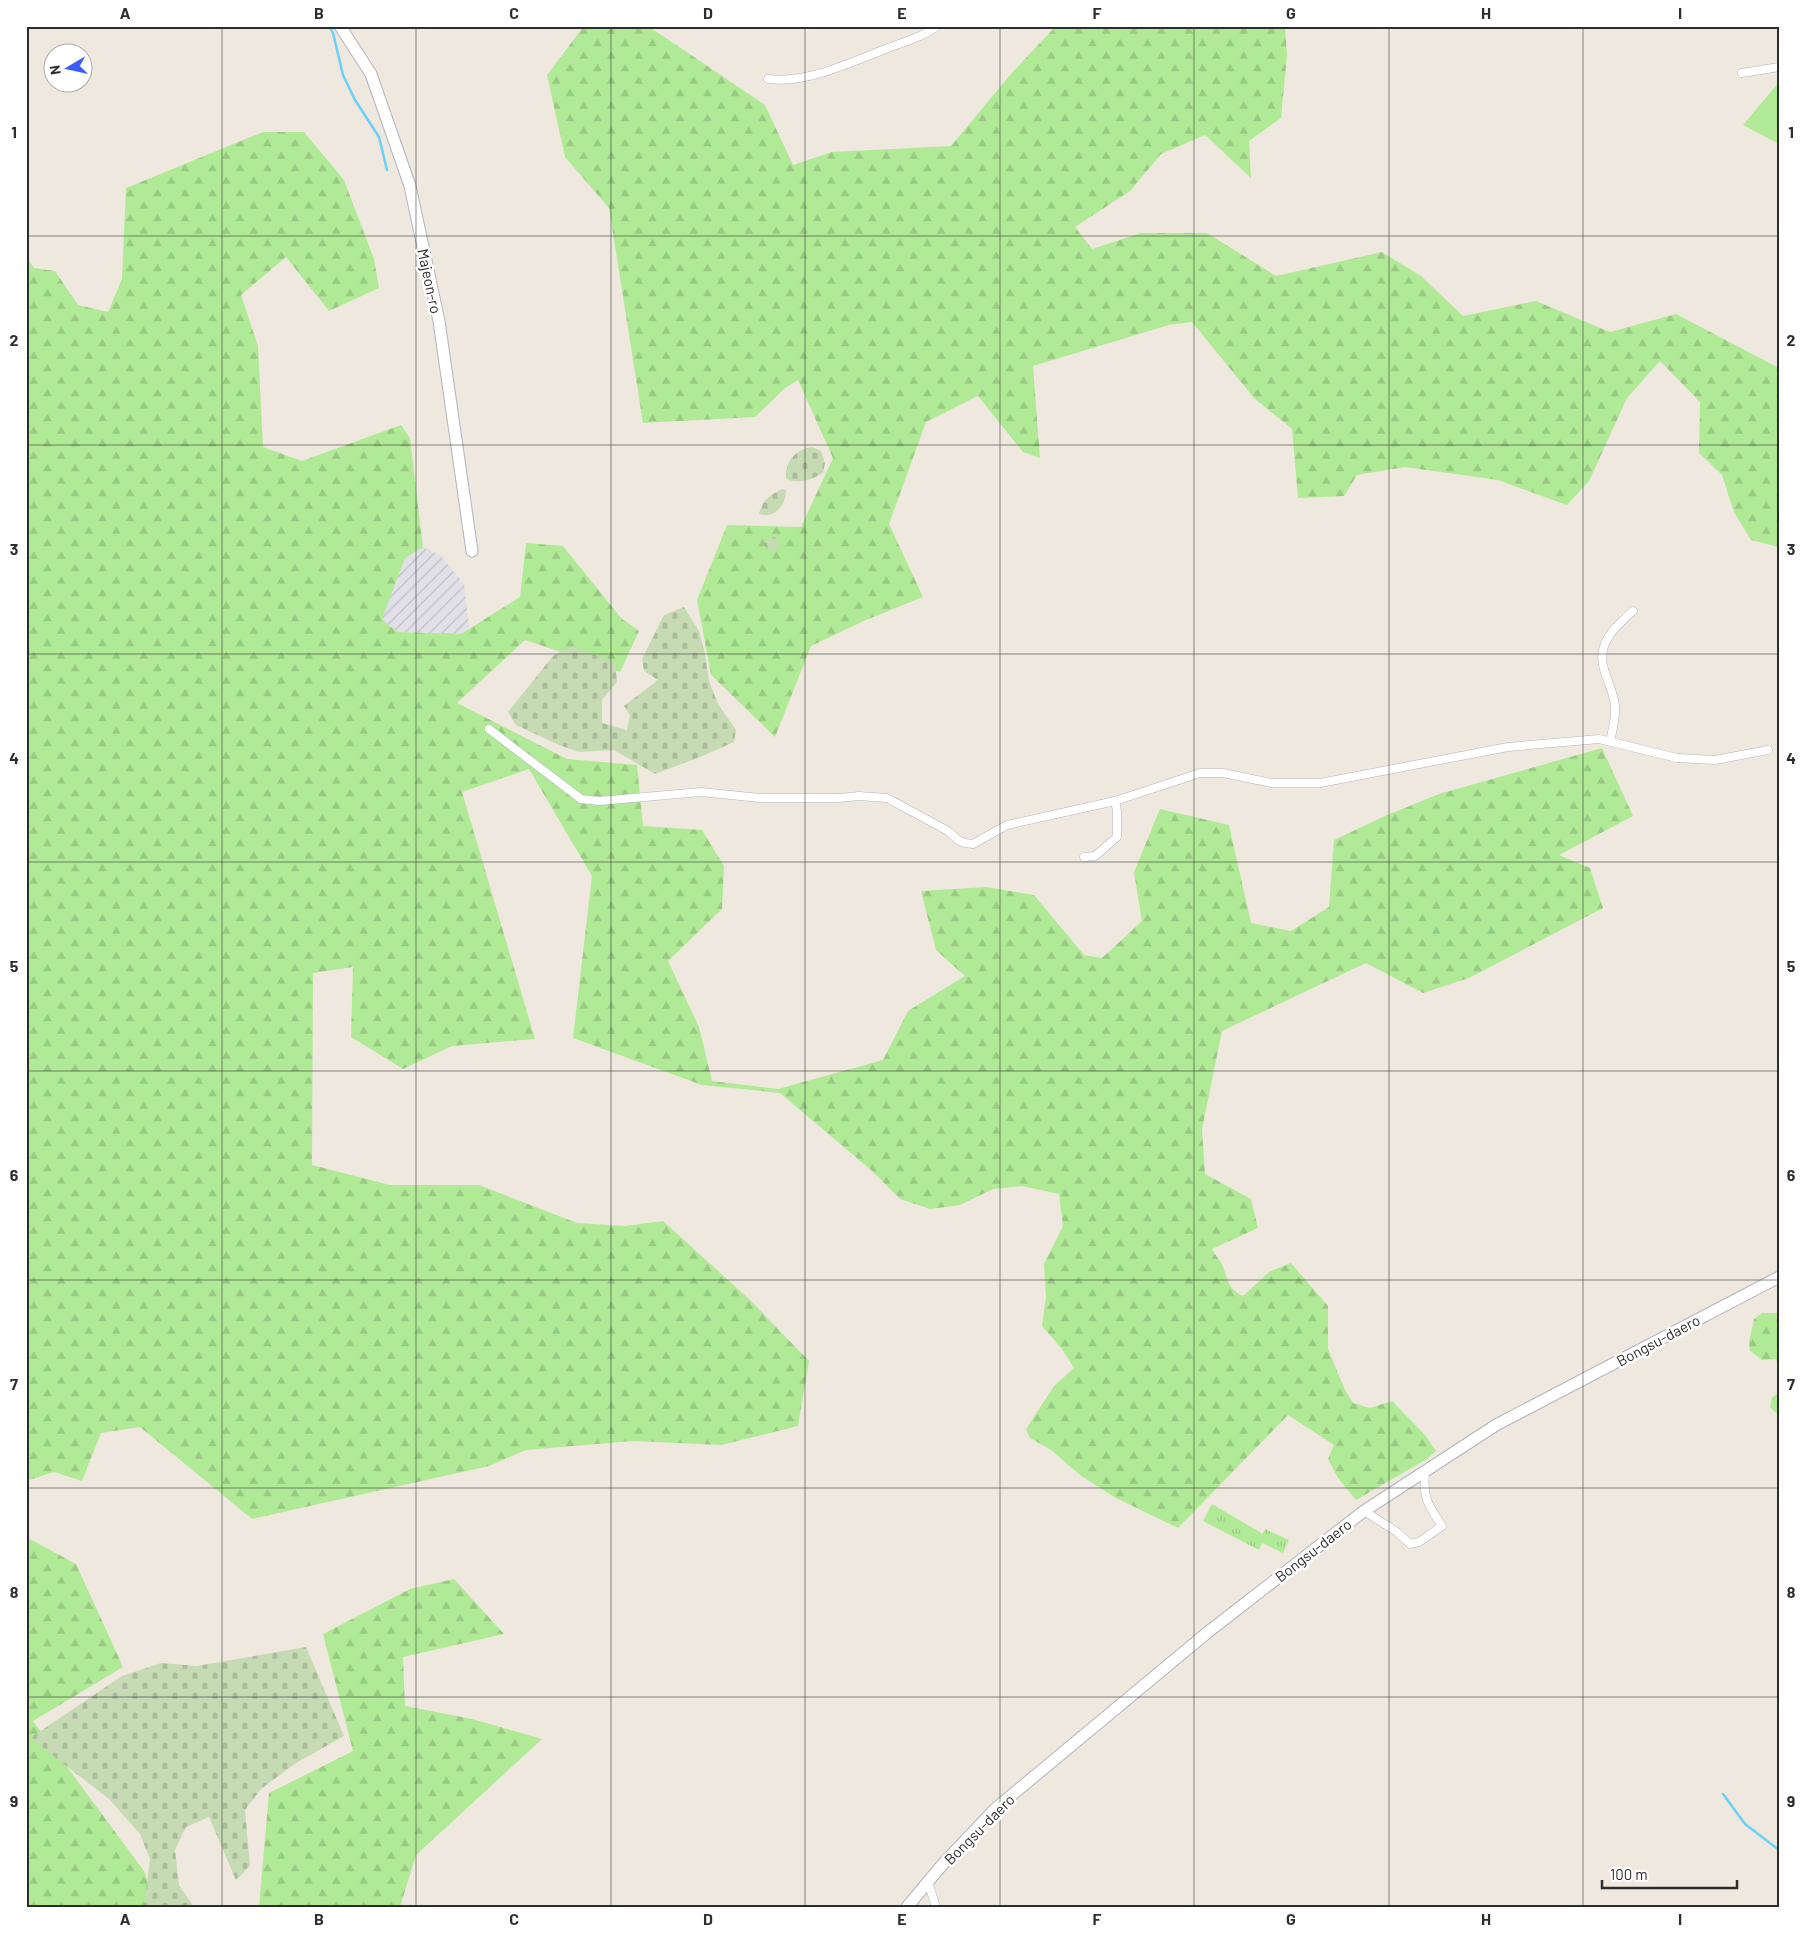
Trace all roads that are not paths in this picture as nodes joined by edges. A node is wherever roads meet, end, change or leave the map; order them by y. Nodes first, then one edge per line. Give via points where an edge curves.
1 (340, 26) edge
2 (937, 26) edge
3 (1779, 67) edge
4 (1742, 72) dead end
5 (768, 79) dead end
6 (472, 550) dead end
7 (1633, 611) dead end
8 (489, 729) dead end
9 (1610, 740) junction
10 (1768, 750) dead end
11 (1115, 801) junction
12 (1084, 858) dead end
13 (1779, 1277) edge
14 (1425, 1471) junction
15 (1364, 1510) junction
16 (928, 1882) junction
17 (907, 1907) edge
18 (936, 1907) edge

1 - 6 main road, Majeon-ro via 370,74 410,186 439,321
2 - 5 street via 836,67 782,81
3 - 4 street
7 - 9 street via 1606,638 1603,654 1603,668 1615,705
8 - 11 street via 582,799 599,801 701,792 760,798 887,798 948,830 958,840 973,844 1007,825
9 - 10 street via 1677,758 1715,760
9 - 11 street via 1508,747 1320,783 1272,783 1222,773 1200,773
11 - 12 street via 1117,837 1095,856
13 - 14 main road, Bongsu-daero via 1496,1425
14 - 15 main road, Bongsu-daero
14 - 15 street via 1426,1502 1442,1526 1419,1542 1410,1544
15 - 16 main road, Bongsu-daero via 1208,1632 995,1809
16 - 17 main road, Bongsu-daero
16 - 18 street

